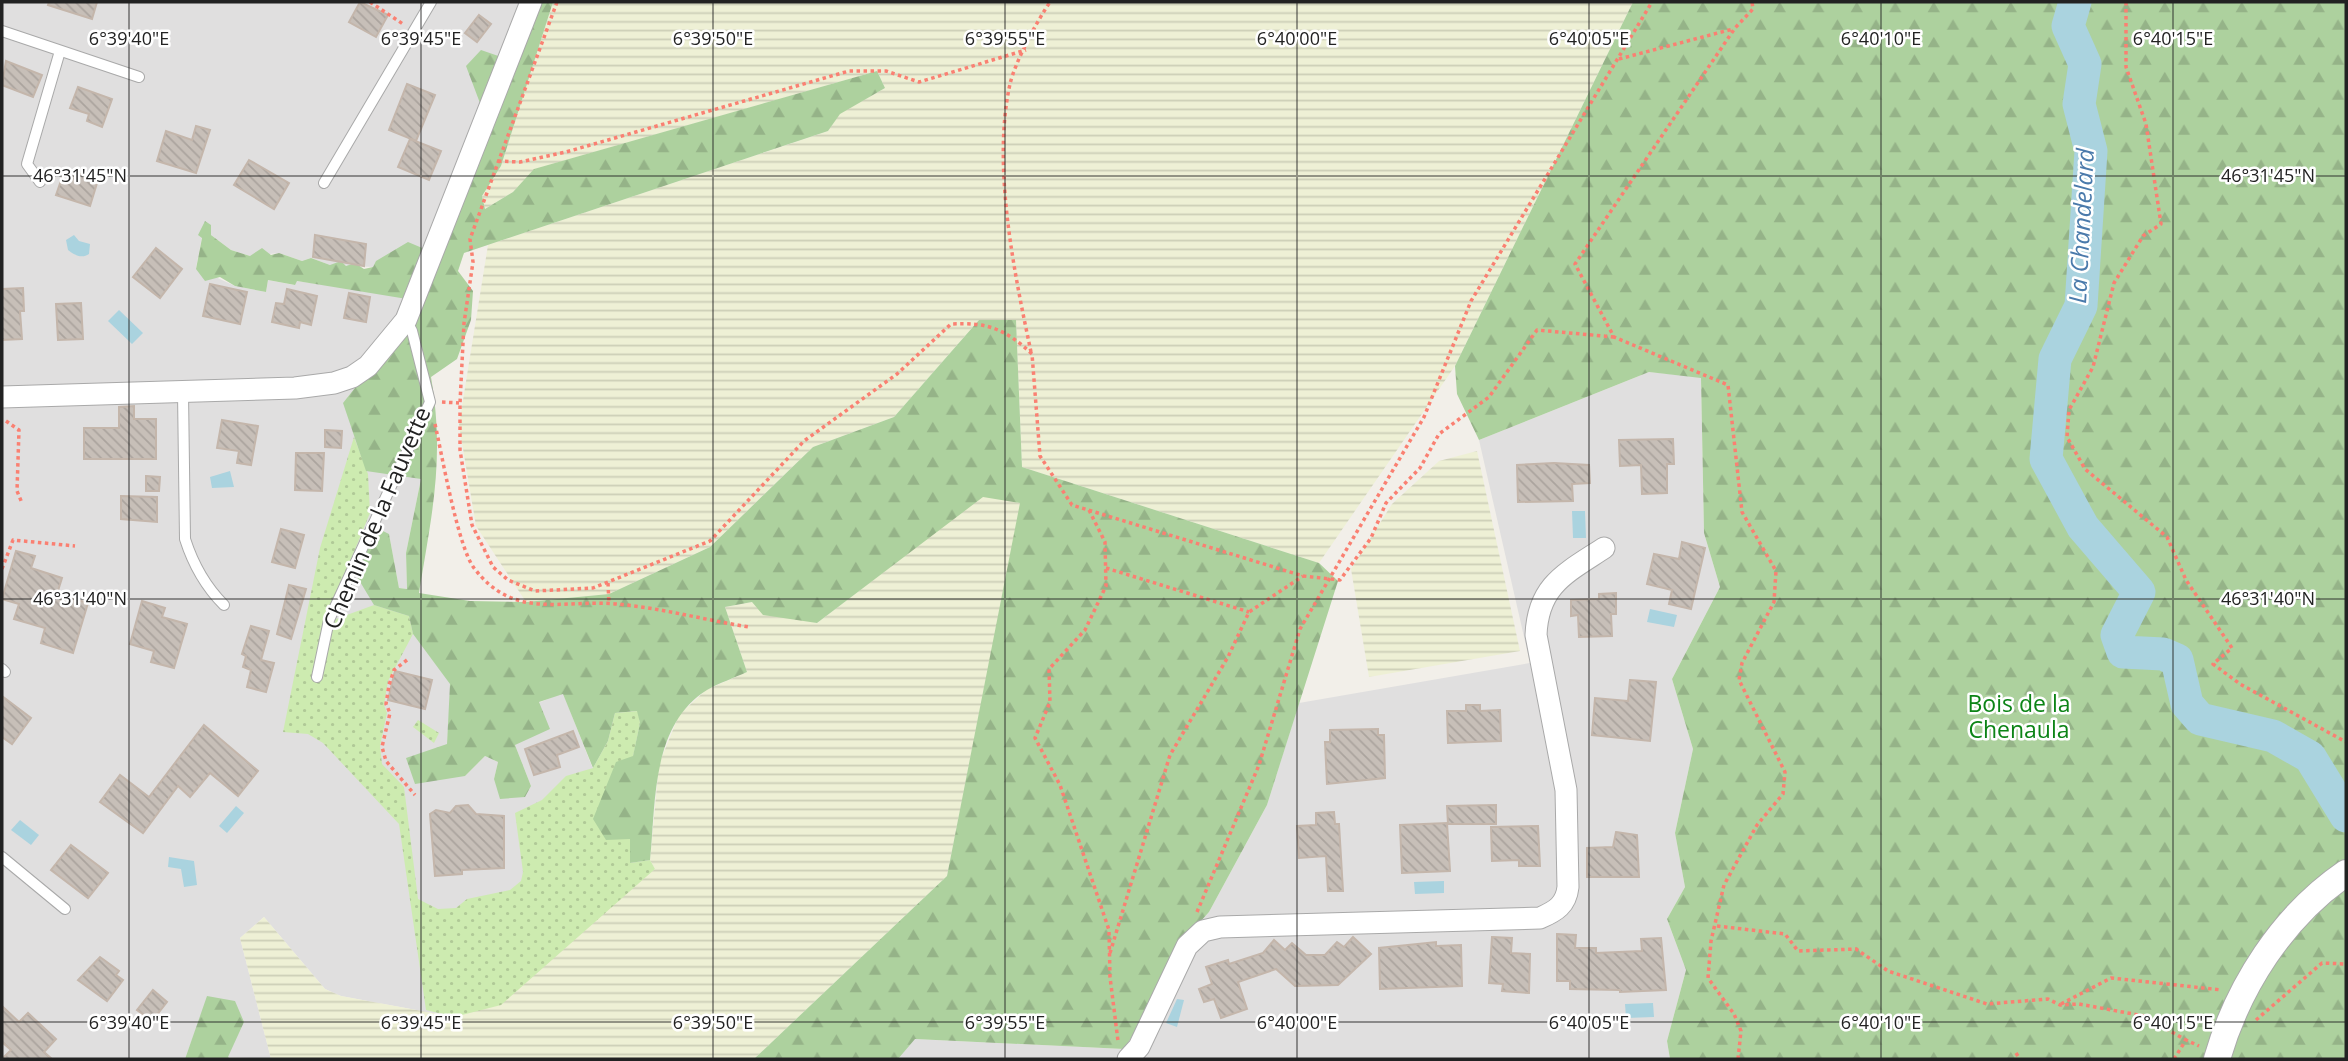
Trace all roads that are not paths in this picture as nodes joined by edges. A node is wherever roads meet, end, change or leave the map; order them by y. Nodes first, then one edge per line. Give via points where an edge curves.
1 (431, 2) edge
2 (531, 2) edge
3 (2, 31) edge
4 (60, 51) junction
5 (139, 77) dead end
6 (40, 182) dead end
7 (324, 183) dead end
8 (406, 320) junction
9 (183, 393) junction
10 (2, 397) edge
11 (1604, 548) dead end
12 (224, 605) dead end
13 (317, 677) dead end
14 (2, 857) edge
15 (2346, 873) edge
16 (65, 909) dead end
17 (1124, 1054) edge
18 (2218, 1057) edge

1 - 7 lane
2 - 8 street
3 - 4 lane
4 - 5 lane
4 - 6 lane via 27,164
8 - 9 street via 368,366 334,383
8 - 13 lane, Chemin de la Fauvette via 429,402 329,620
9 - 10 street
9 - 12 lane via 185,539 202,578
11 - 17 street via 1561,576 1545,596 1537,622 1566,790 1568,887 1560,907 1540,918 1202,931 1187,946 1139,1047
14 - 16 lane
15 - 18 street via 2287,928 2247,982

